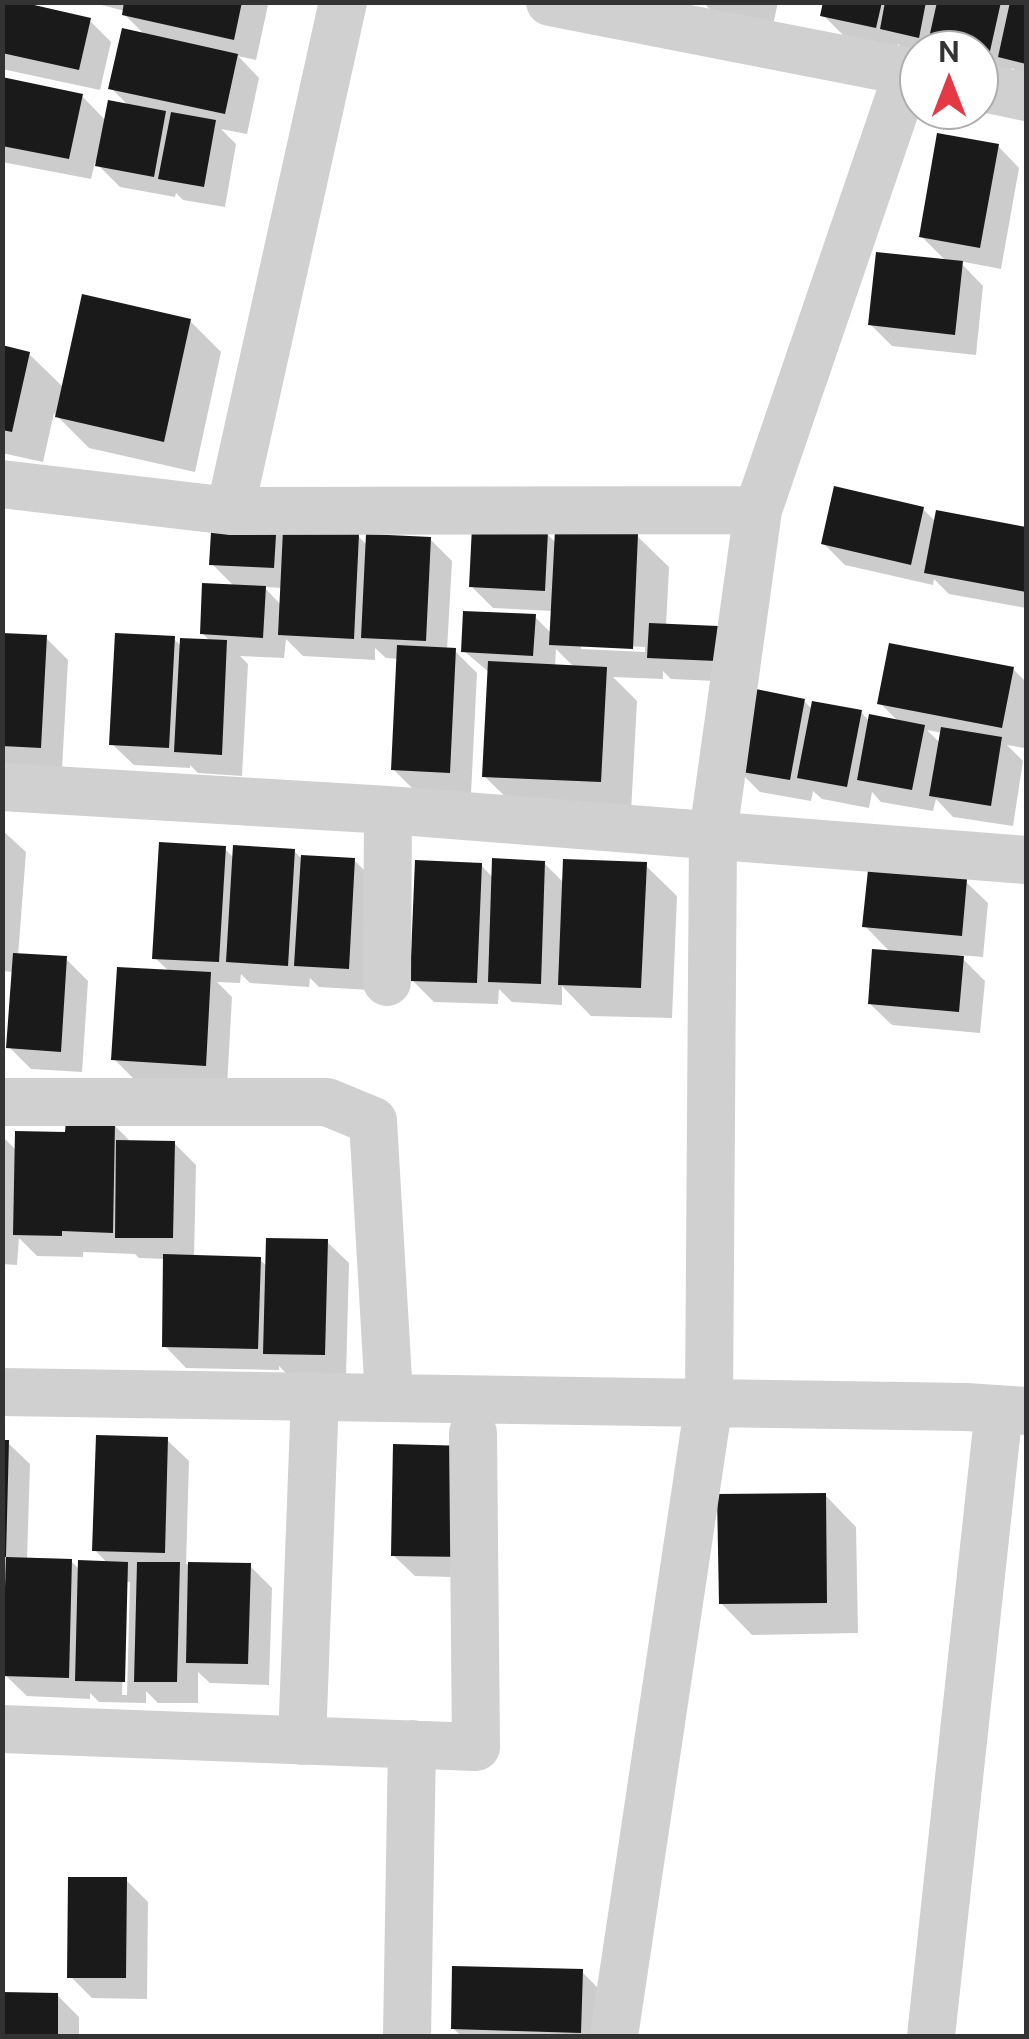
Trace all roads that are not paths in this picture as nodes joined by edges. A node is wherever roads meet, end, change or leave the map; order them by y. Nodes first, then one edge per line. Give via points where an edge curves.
1 (343, 2) edge
2 (550, 2) edge
3 (899, 70) edge
4 (999, 91) edge
5 (1026, 97) edge
6 (899, 115) edge
7 (2, 484) edge
8 (758, 510) junction
9 (230, 511) junction
10 (2, 787) edge
11 (388, 810) junction
12 (714, 834) junction
13 (1026, 860) edge
14 (387, 982) dead end
15 (2, 1102) edge
16 (2, 1392) edge
17 (315, 1396) junction
18 (389, 1396) junction
19 (709, 1402) junction
20 (1013, 1410) edge
21 (473, 1433) dead end
22 (2, 1730) edge
23 (302, 1740) junction
24 (412, 1744) junction
25 (407, 2036) edge
26 (614, 2036) edge
27 (931, 2036) edge

1 - 9 street
2 - 3 street
4 - 5 street
6 - 8 street
7 - 9 street
8 - 9 street
8 - 12 street
10 - 11 street
11 - 12 street
11 - 14 street
12 - 13 street
12 - 19 street
15 - 18 street via 328,1102 373,1121
16 - 17 street
17 - 18 street
17 - 23 street
18 - 19 street
19 - 20 street
19 - 26 street
20 - 27 street
21 - 24 street via 476,1747
22 - 23 street
23 - 24 street
24 - 25 street

